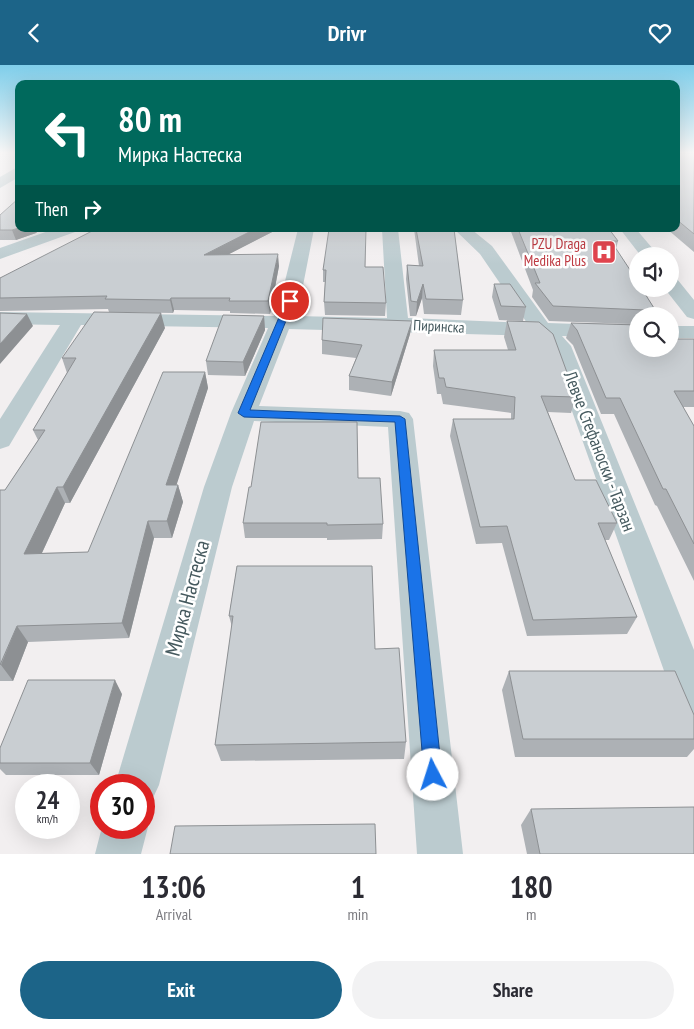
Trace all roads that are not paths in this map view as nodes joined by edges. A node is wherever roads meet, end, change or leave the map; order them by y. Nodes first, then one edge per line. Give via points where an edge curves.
1 (61, 232) edge
2 (305, 232) edge
3 (390, 232) edge
4 (466, 232) edge
5 (630, 232) edge
6 (643, 247) edge
7 (0, 254) edge
8 (679, 294) edge
9 (694, 313) edge
10 (0, 318) edge
11 (74, 320) junction
12 (282, 322) junction
13 (398, 324) junction
14 (542, 330) junction
15 (629, 332) edge
16 (679, 332) edge
17 (694, 332) edge
18 (244, 413) junction
19 (0, 439) edge
20 (694, 699) edge
21 (139, 774) edge
22 (122, 839) edge
23 (118, 854) edge
24 (440, 854) edge

1 - 7 street
2 - 12 street, Мирка Настеска
3 - 13 street
4 - 14 street, Левче Стефаноски - Тарзан via 486,249
5 - 6 street
8 - 9 street
10 - 11 street, Пиринска
11 - 12 street, Пиринска
11 - 19 street
12 - 13 street, Пиринска
12 - 18 street, Мирка Настеска
13 - 14 street, Пиринска
14 - 15 street, Пиринска
14 - 20 street, Левче Стефаноски - Тарзан via 560,346
16 - 17 street
18 - 21 street, Мирка Настеска via 218,487
18 - 24 street via 400,419
22 - 23 street

